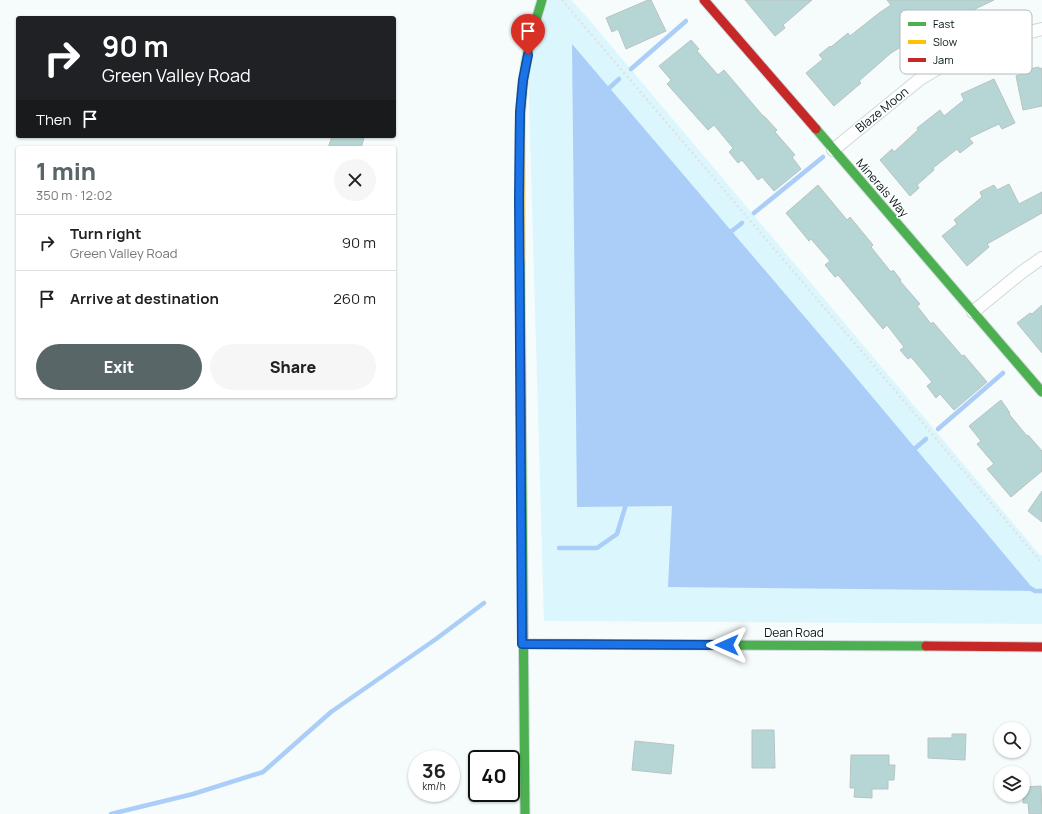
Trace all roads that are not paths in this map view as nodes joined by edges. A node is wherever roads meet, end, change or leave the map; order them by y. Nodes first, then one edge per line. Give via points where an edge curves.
1 (542, 0) edge
2 (704, 0) edge
3 (1042, 29) edge
4 (1032, 31) edge
5 (928, 74) edge
6 (834, 150) junction
7 (1042, 258) edge
8 (973, 312) junction
9 (1042, 392) edge
10 (522, 644) junction
11 (1042, 647) edge
12 (525, 814) edge

1 - 10 street via 530,42 520,112
2 - 6 street, Minerals Way
3 - 4 street, Blaze Moon
5 - 6 street, Blaze Moon
6 - 8 street, Minerals Way
7 - 8 street
8 - 9 street, Minerals Way
10 - 11 street, Dean Road
10 - 12 street

